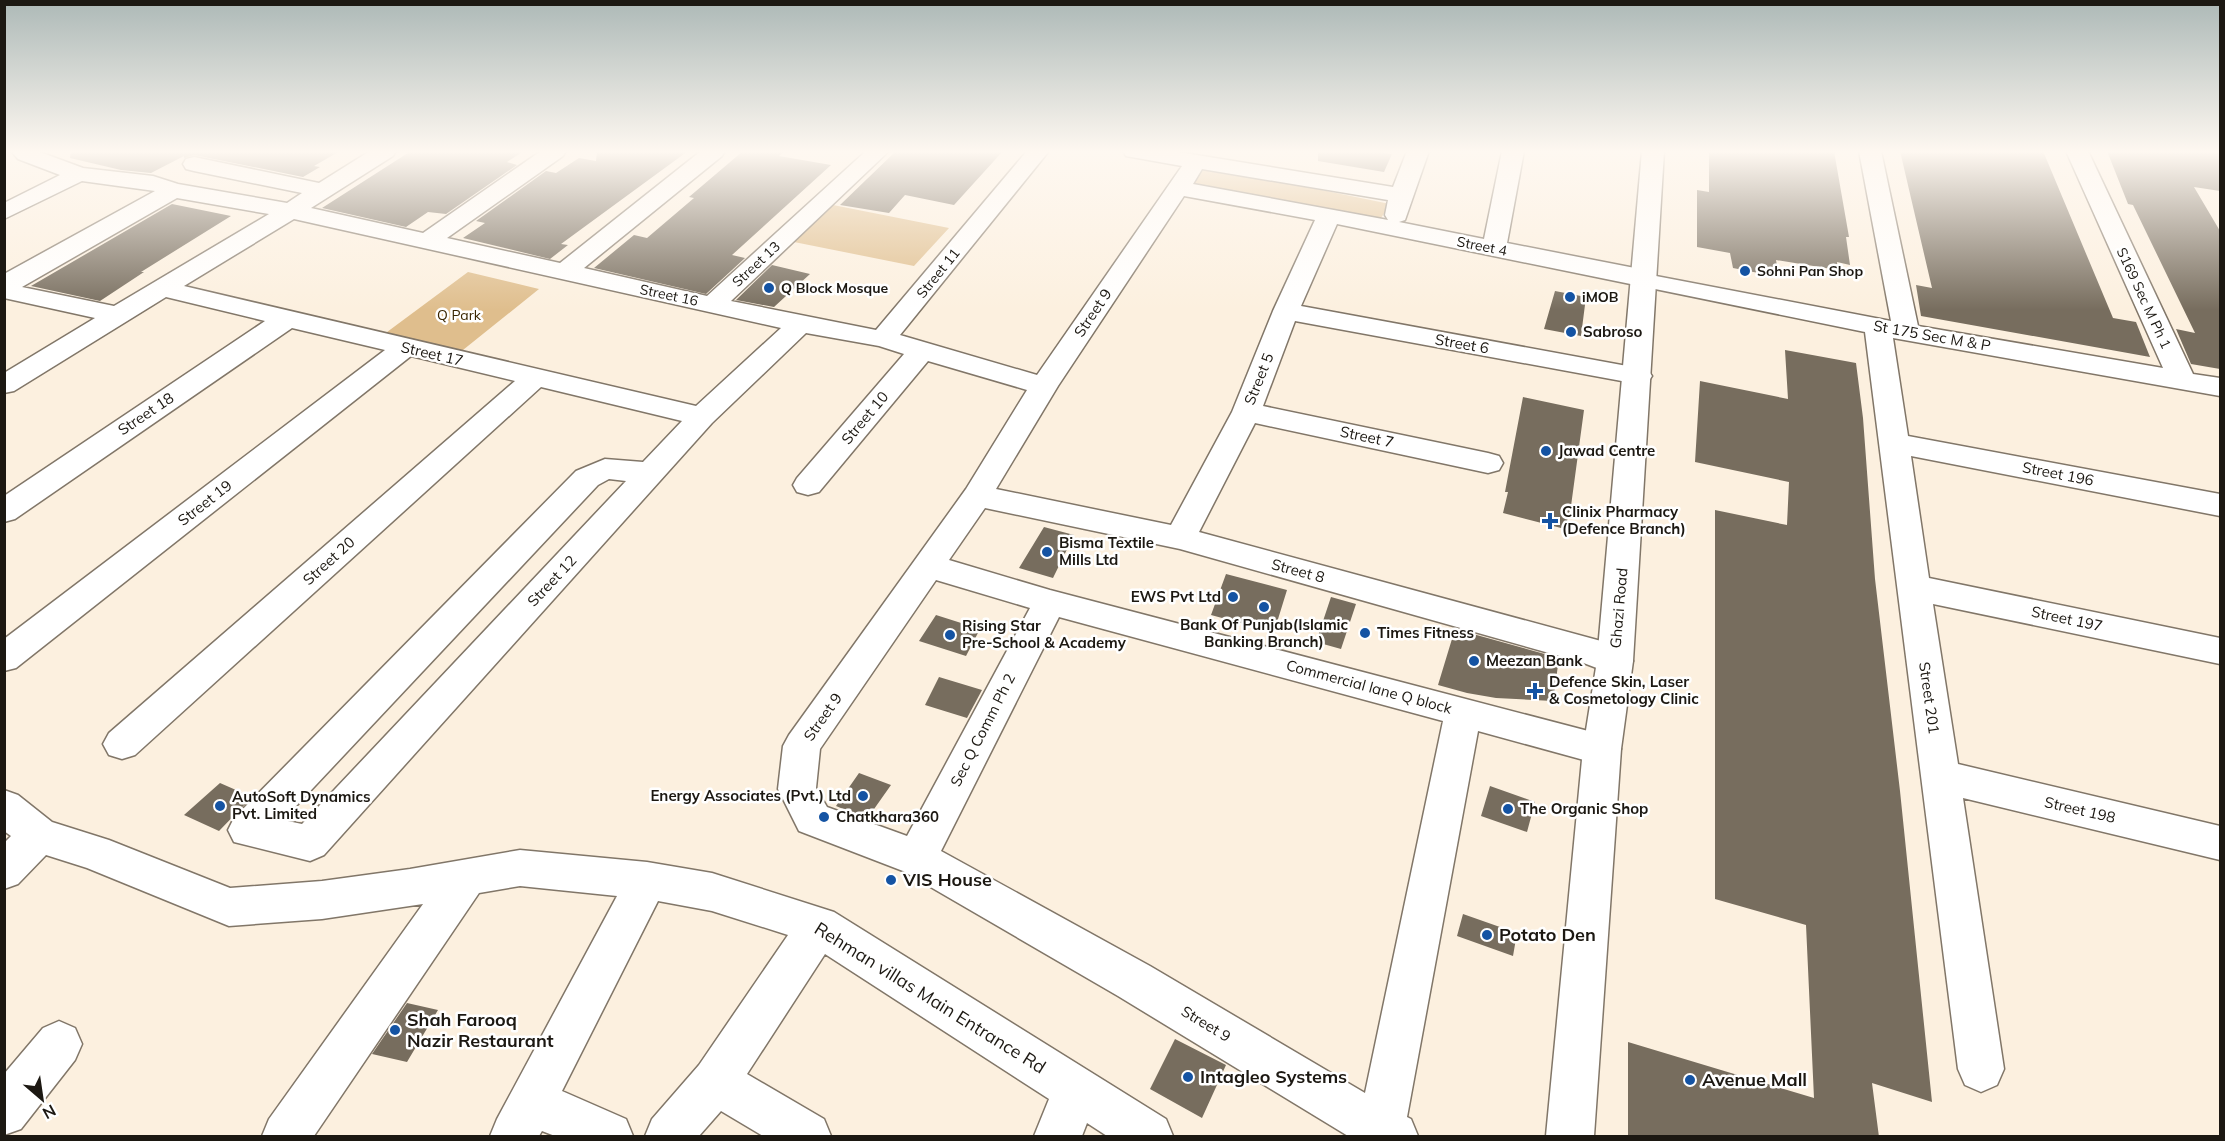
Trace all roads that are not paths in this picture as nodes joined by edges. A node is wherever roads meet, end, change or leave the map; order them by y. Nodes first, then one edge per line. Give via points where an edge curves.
1 (19, 204) edge
2 (136, 204) edge
3 (256, 204) edge
4 (301, 204) edge
5 (479, 204) edge
6 (648, 204) edge
7 (821, 204) edge
8 (994, 204) edge
9 (1167, 204) edge
10 (1269, 204) edge
11 (1399, 204) edge
12 (1503, 204) edge
13 (1650, 204) edge
14 (1877, 204) edge
15 (2101, 204) edge
16 (292, 211) junction
17 (4, 212) edge
18 (1329, 215) junction
19 (1394, 228) junction
20 (427, 241) junction
21 (1494, 248) junction
22 (563, 273) junction
23 (1645, 279) junction
24 (163, 289) junction
25 (6, 292) edge
26 (714, 304) junction
27 (1286, 311) junction
28 (118, 315) junction
29 (288, 318) junction
30 (800, 324) junction
31 (1892, 329) junction
32 (883, 339) junction
33 (405, 348) junction
34 (922, 350) junction
35 (1638, 376) junction
36 (535, 378) junction
37 (2182, 380) junction
38 (4, 385) edge
39 (1044, 386) junction
40 (2220, 387) edge
41 (1246, 412) junction
42 (702, 417) junction
43 (1895, 443) junction
44 (1488, 463) dead end
45 (652, 473) junction
46 (808, 485) dead end
47 (977, 496) junction
48 (2220, 505) edge
49 (4, 511) edge
50 (1180, 538) junction
51 (928, 566) junction
52 (1913, 587) junction
53 (1050, 602) junction
54 (2220, 651) edge
55 (4, 658) edge
56 (1615, 661) junction
57 (1463, 711) junction
58 (122, 744) dead end
59 (1602, 749) junction
60 (1940, 776) junction
61 (4, 807) edge
62 (39, 835) junction
63 (2220, 843) edge
64 (917, 858) junction
65 (4, 871) edge
66 (466, 876) junction
67 (647, 881) junction
68 (819, 926) junction
69 (59, 1044) dead end
70 (1981, 1070) dead end
71 (715, 1081) junction
72 (1077, 1090) junction
73 (4, 1112) edge
74 (523, 1119) edge
75 (1388, 1133) edge
76 (286, 1137) edge
77 (609, 1137) edge
78 (669, 1137) edge
79 (807, 1137) edge
80 (1058, 1137) edge
81 (1149, 1137) edge
82 (1570, 1137) edge

1 - 17 street
2 - 25 street via 13,280
3 - 16 street, Street 16
4 - 16 street
5 - 20 street
6 - 22 street
7 - 26 street, Street 13
8 - 32 street, Street 11
9 - 39 street, Street 9
10 - 18 street, Street 4
11 - 19 street
12 - 21 street
13 - 23 street, Ghazi Road
14 - 31 street, Street 201
15 - 37 street, S169 Sec M Ph 1
16 - 20 street, Street 16
16 - 24 street
18 - 19 street, Street 4
18 - 27 street, Street 5
19 - 21 street, Street 4
20 - 22 street, Street 16
21 - 23 street, Street 4
22 - 26 street, Street 16
23 - 31 street, St 175 Sec M & P
23 - 35 street, Ghazi Road
24 - 28 street
24 - 29 street, Street 17
25 - 28 street
26 - 30 street, Street 16
27 - 35 street, Street 6
27 - 41 street, Street 5
28 - 38 street
29 - 33 street, Street 17
29 - 49 street, Street 18
30 - 32 street, Street 16
30 - 42 street, Street 12
31 - 37 street, St 175 Sec M & P
31 - 43 street, Street 201
32 - 34 street, Street 16
33 - 36 street, Street 17
33 - 55 street, Street 19
34 - 39 street, Street 16
34 - 46 street, Street 10
35 - 56 street, Ghazi Road
36 - 42 street, Street 17
36 - 58 street, Street 20
37 - 40 street, St 175 Sec M & P
39 - 47 street, Street 9
41 - 44 street, Street 7
41 - 50 street, Street 5
42 - 45 street, Street 12
43 - 48 street, Street 196
43 - 52 street, Street 201
45 - 45 street, Street 12 via 605,469 586,478 248,830 310,843
47 - 50 street, Street 8
47 - 51 street, Street 9
50 - 56 street, Street 8
51 - 53 street, Commercial lane Q block
51 - 64 street, Street 9 via 802,746 797,789 813,819
52 - 54 street, Street 197
52 - 60 street, Street 201
53 - 57 street, Commercial lane Q block
53 - 64 street, Sec Q Comm Ph 2
56 - 59 street, Ghazi Road
57 - 59 street, Commercial lane Q block
57 - 75 street
59 - 82 street, Ghazi Road
60 - 63 street, Street 198
60 - 70 street, Street 201
61 - 62 street, Rehman villas Main Entrance Rd
62 - 65 street
62 - 66 street, Rehman villas Main Entrance Rd via 229,907 322,900
64 - 75 street, Street 9 via 1134,981
66 - 67 street, Rehman villas Main Entrance Rd via 520,868
66 - 76 street
67 - 68 street, Rehman villas Main Entrance Rd via 712,892
67 - 74 street
68 - 71 street
68 - 72 street, Rehman villas Main Entrance Rd
69 - 73 street
71 - 78 street
71 - 79 street
72 - 80 street
72 - 81 street, Rehman villas Main Entrance Rd
74 - 77 street

